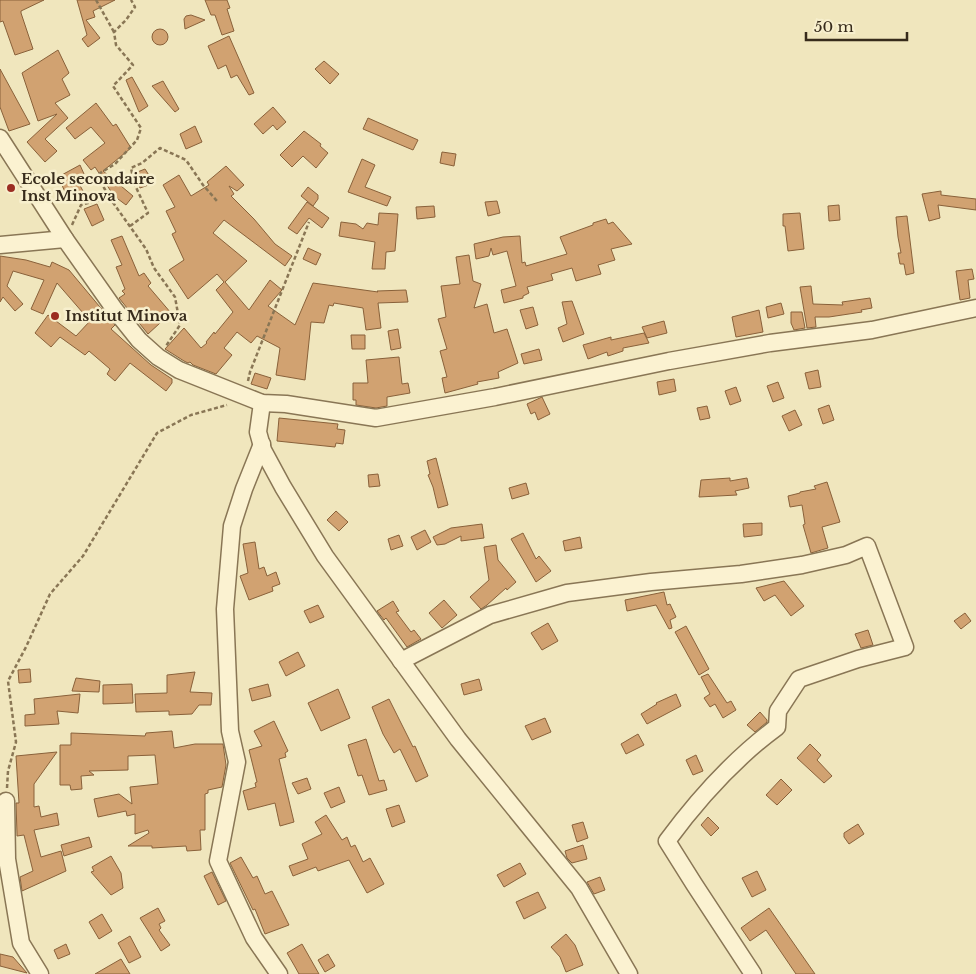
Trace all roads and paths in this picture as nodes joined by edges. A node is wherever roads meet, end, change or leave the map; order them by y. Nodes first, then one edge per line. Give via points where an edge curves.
1 (96, 0) edge
2 (131, 0) edge
3 (114, 32) junction
4 (0, 138) edge
5 (109, 197) junction
6 (217, 201) dead end
7 (309, 222) dead end
8 (130, 226) junction
9 (65, 239) junction
10 (0, 245) edge
11 (976, 308) edge
12 (158, 357) junction
13 (245, 397) junction
14 (262, 403) junction
15 (262, 444) junction
16 (401, 661) junction
17 (6, 801) joint
18 (40, 974) edge
19 (278, 974) edge
20 (629, 974) edge
21 (753, 974) edge

1 - 3 path
2 - 3 path via 135,7 133,12
3 - 5 path via 116,45 133,66 113,86 141,128 137,140 115,164 97,175
4 - 9 street
5 - 8 path
5 - 9 path via 81,205
6 - 8 path via 186,160 160,148 131,168 148,213
7 - 13 path via 250,372
8 - 12 path via 175,297 180,325
9 - 10 street
9 - 12 street via 115,310 139,340
11 - 14 street via 872,330 770,343 669,361 376,418
12 - 13 street via 179,370
13 - 14 street
13 - 17 path via 191,415 157,434 83,556 50,594 8,681 16,742 8,771
14 - 15 street via 258,432
15 - 16 street via 283,487 325,556
15 - 19 street via 232,526 225,609 230,731 237,762 218,860 254,938
16 - 20 street via 458,739 579,888
16 - 21 street via 490,615 567,593 802,565 867,546 905,647 858,658 799,679 778,711 777,727 724,774 687,814 668,841
17 - 18 street via 7,859 21,943

